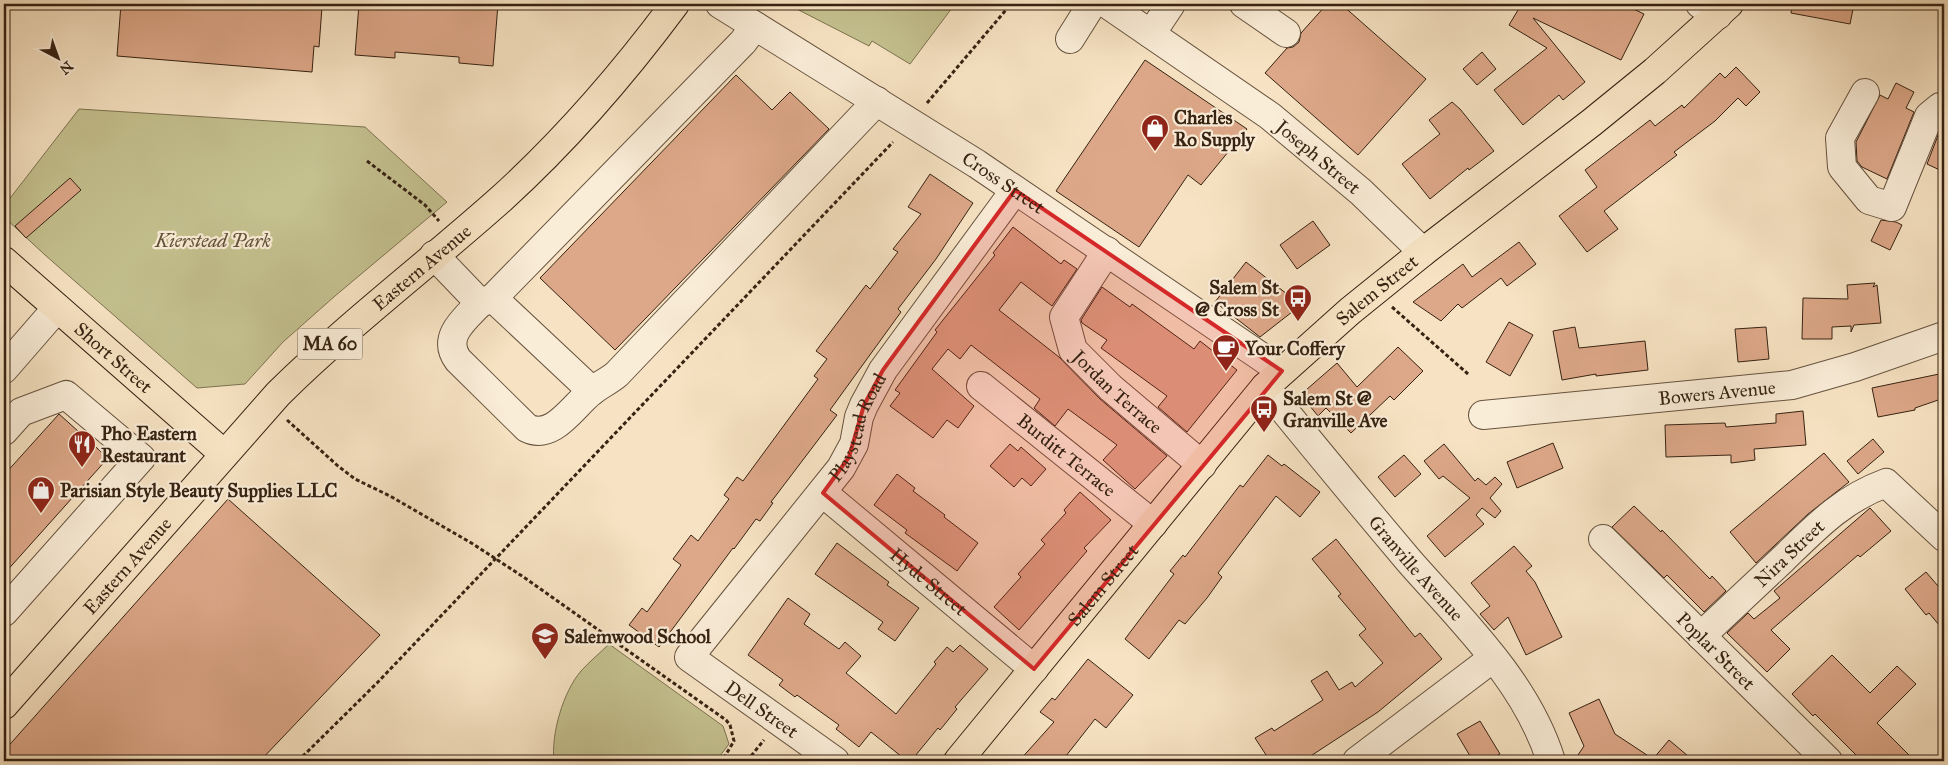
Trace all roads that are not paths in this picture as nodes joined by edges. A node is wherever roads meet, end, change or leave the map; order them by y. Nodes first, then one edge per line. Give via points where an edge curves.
1 (675, 4) edge
2 (720, 4) edge
3 (1092, 4) edge
4 (1107, 4) edge
5 (1171, 4) edge
6 (1244, 4) edge
7 (1716, 7) edge
8 (755, 26) junction
9 (1286, 33) dead end
10 (1150, 34) junction
11 (1070, 39) dead end
12 (1865, 92) dead end
13 (877, 101) junction
14 (1944, 107) edge
15 (1015, 190) junction
16 (445, 246) junction
17 (1107, 252) junction
18 (1423, 252) junction
19 (4, 261) edge
20 (487, 300) junction
21 (57, 308) junction
22 (1944, 336) edge
23 (4, 369) edge
24 (1273, 379) junction
25 (981, 386) dead end
26 (592, 390) junction
27 (1483, 415) dead end
28 (5, 426) edge
29 (224, 454) junction
30 (1202, 466) junction
31 (823, 493) junction
32 (1153, 524) junction
33 (1944, 537) edge
34 (1603, 539) dead end
35 (4, 612) edge
36 (1701, 636) junction
37 (689, 657) joint
38 (1493, 658) junction
39 (1034, 669) junction
40 (4, 705) edge
41 (835, 761) edge
42 (958, 761) edge
43 (1357, 761) edge
44 (1551, 761) edge
45 (1828, 761) edge

1 - 16 main road, Eastern Avenue / MA 60 via 644,46 561,141
2 - 8 street, Cross Street
3 - 11 street
4 - 10 street, Joseph Street
5 - 10 street
6 - 9 street
7 - 18 main road, Salem Street via 1655,72
8 - 13 street, Cross Street
8 - 20 street via 743,42
10 - 18 street, Joseph Street via 1270,116 1361,192
12 - 14 street via 1840,138 1842,167 1869,200 1892,207 1929,116
13 - 15 street, Cross Street
13 - 26 street via 617,374
15 - 17 street, Cross Street
15 - 31 street, Playstead Road via 883,370 859,417 848,457
16 - 20 street
16 - 29 main road, Eastern Avenue / MA 60 via 321,352
17 - 24 street, Cross Street
17 - 30 street, Jordan Terrace via 1064,318 1073,350 1111,388
18 - 24 main road, Salem Street
19 - 21 main road, Short Street
20 - 26 street
20 - 26 street via 455,330 451,344 453,353 527,428 540,432 553,428
21 - 23 street
21 - 29 main road, Short Street
22 - 27 street, Bowers Avenue via 1856,368 1792,385
24 - 30 main road, Salem Street
24 - 38 street, Granville Avenue via 1340,480
25 - 32 street, Burditt Terrace
28 - 35 street via 20,412 66,395 141,458
29 - 40 main road, Eastern Avenue / MA 60
30 - 32 main road, Salem Street
31 - 37 street, Playstead Road
31 - 39 street, Hyde Street
32 - 39 main road, Salem Street
33 - 36 street, Nira Street via 1886,483 1870,489 1839,507
34 - 36 street, Poplar Street
36 - 45 street, Poplar Street
37 - 41 street, Dell Street
38 - 43 street
38 - 44 street, Granville Avenue via 1525,704
39 - 42 main road, Salem Street

